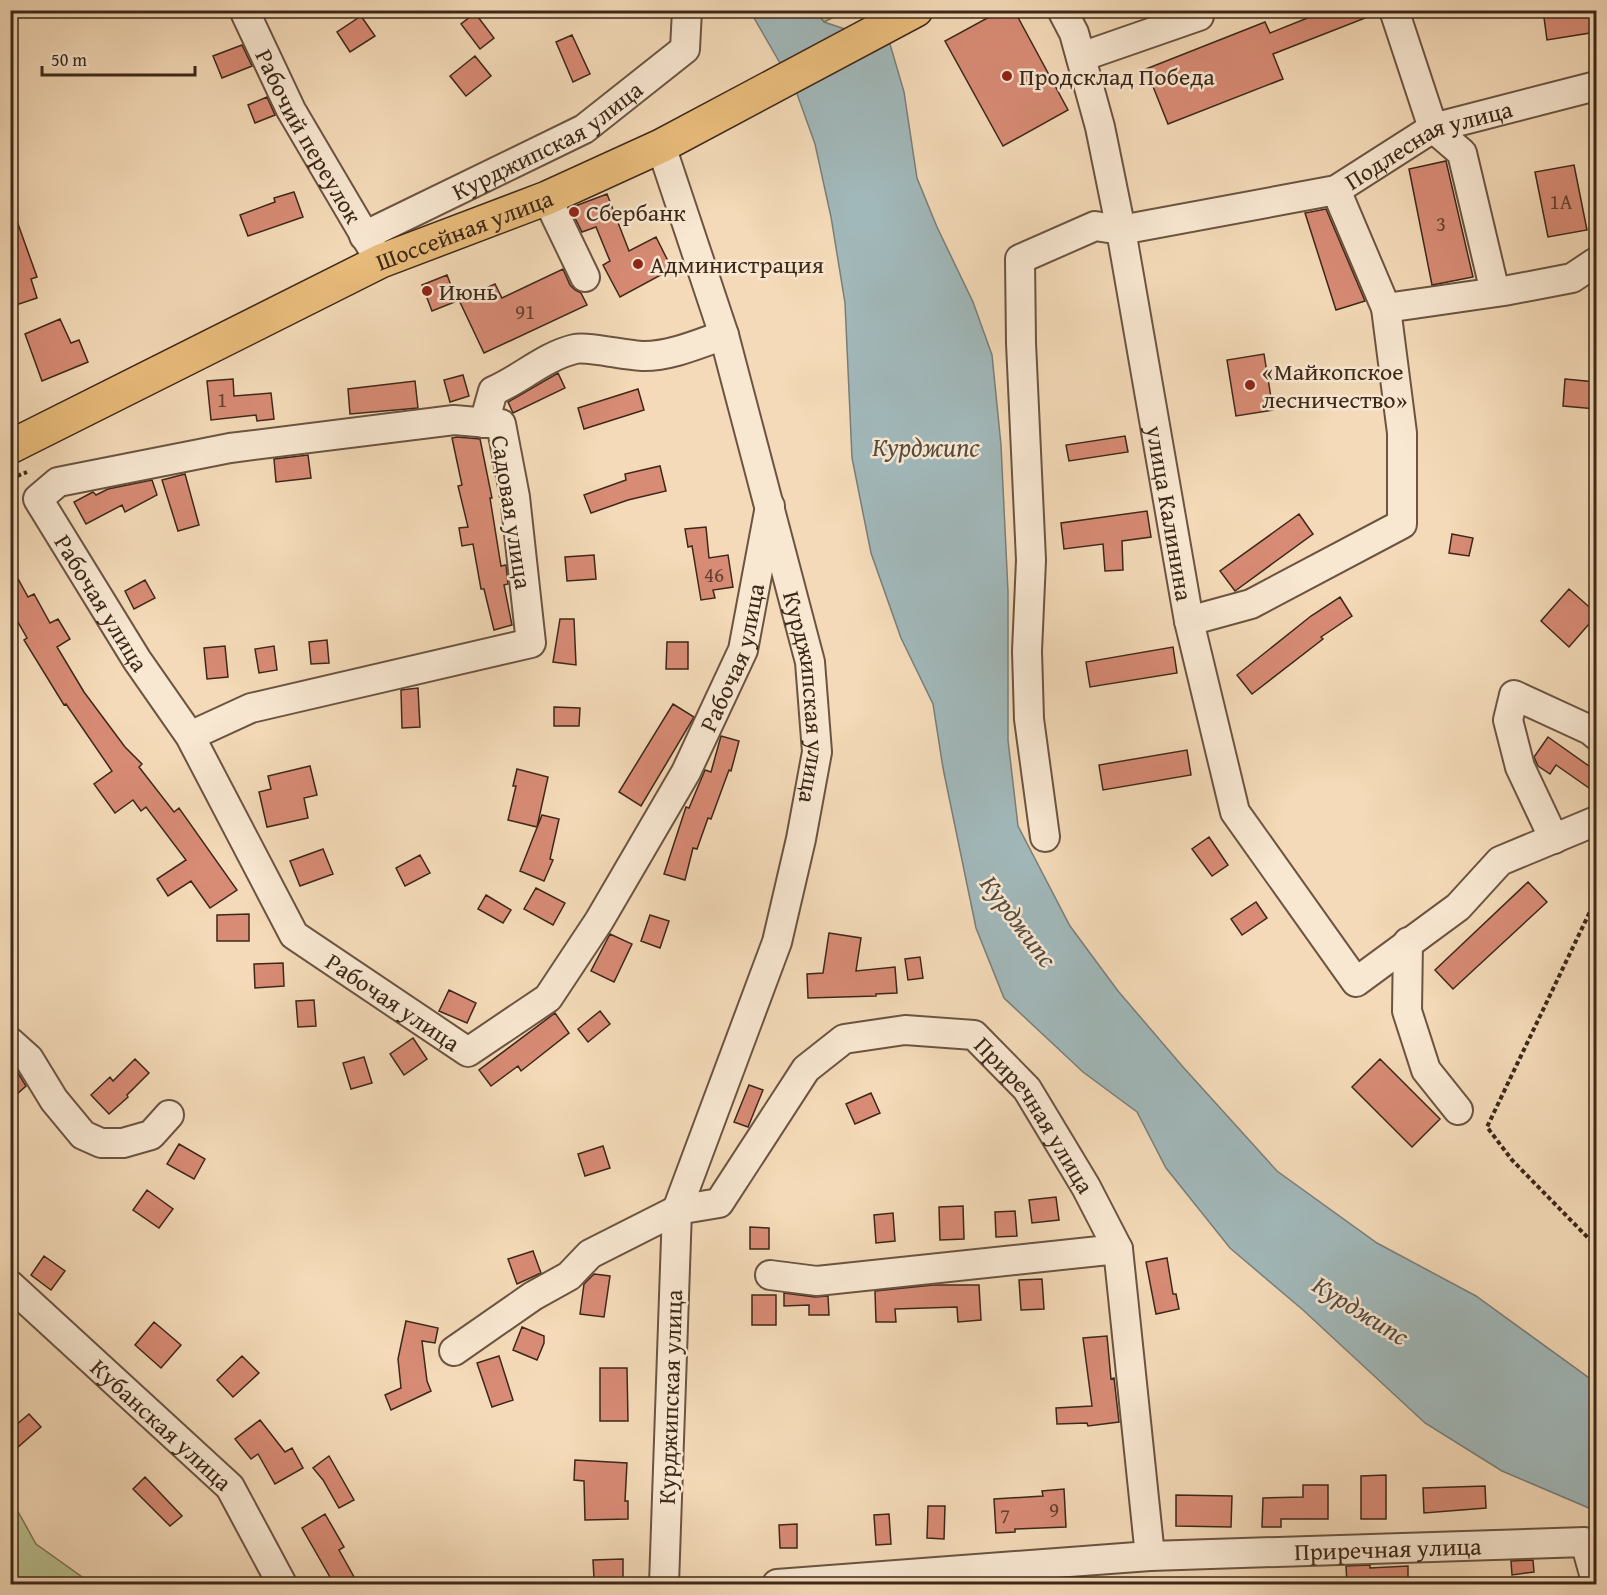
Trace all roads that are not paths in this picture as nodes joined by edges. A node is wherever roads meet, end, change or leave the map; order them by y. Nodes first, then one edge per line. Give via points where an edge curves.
1 (244, 10) edge
2 (687, 10) edge
3 (916, 10) edge
4 (1062, 10) edge
5 (1197, 10) edge
6 (1397, 12) edge
7 (1081, 57) junction
8 (1596, 86) edge
9 (1433, 129) junction
10 (661, 146) junction
11 (1336, 190) junction
12 (547, 198) junction
13 (1121, 230) junction
14 (373, 248) junction
15 (1596, 262) edge
16 (585, 277) dead end
17 (1495, 292) junction
18 (1386, 308) junction
19 (724, 335) junction
20 (484, 423) junction
21 (15, 452) edge
22 (38, 499) joint
23 (770, 506) junction
24 (1189, 621) junction
25 (1596, 735) edge
26 (189, 736) junction
27 (1596, 820) edge
28 (1045, 837) dead end
29 (1559, 837) junction
30 (1596, 838) edge
31 (1408, 942) junction
32 (10, 1042) edge
33 (1458, 1110) dead end
34 (169, 1115) dead end
35 (677, 1210) junction
36 (1118, 1249) junction
37 (770, 1275) dead end
38 (10, 1285) edge
39 (454, 1351) dead end
40 (1150, 1556) junction
41 (1596, 1581) edge
42 (282, 1584) edge
43 (664, 1584) edge
44 (777, 1584) edge

1 - 14 street, Рабочий переулок via 291,110
2 - 14 street, Курджипская улица via 686,49 584,129
3 - 10 main road, Шоссейная улица
4 - 7 street, улица Калинина
5 - 7 street via 1199,15
6 - 9 street
7 - 13 street, улица Калинина
8 - 9 street, Подлесная улица
9 - 11 street, Подлесная улица
9 - 17 street via 1462,153
10 - 12 main road, Шоссейная улица
10 - 19 street, Курджипская улица
11 - 13 street, Подлесная улица
11 - 18 street
12 - 14 main road, Шоссейная улица
12 - 16 street
13 - 24 street, улица Калинина
13 - 28 street, Подлесная улица via 1095,226 1020,259 1031,560 1029,719
14 - 21 main road, Шоссейная улица
15 - 17 street via 1572,278
17 - 18 street
18 - 24 street via 1402,433 1402,524 1251,604
19 - 20 street via 681,350 645,356 577,349 535,366 493,391
19 - 23 street, Курджипская улица
20 - 22 street, Садовая улица via 454,420 230,448 58,482
20 - 26 street, Садовая улица via 501,424 515,497 531,644 251,708
22 - 26 street, Рабочая улица via 137,660
23 - 26 street, Рабочая улица via 743,650 686,772 599,921 548,998 468,1052 294,935
23 - 35 street, Курджипская улица via 810,662 817,752 777,942
24 - 31 street, улица Калинина via 1235,812 1356,982
25 - 29 street via 1514,695 1508,720 1520,767
27 - 29 street
29 - 30 street
29 - 31 street via 1500,861 1458,908
31 - 33 street via 1407,1011 1426,1070
32 - 34 street via 29,1059 54,1100 83,1135 101,1143 123,1143 151,1135
35 - 36 street, Приречная улица via 719,1203 806,1069 844,1040 905,1030 974,1035 1027,1089
35 - 39 street via 590,1254 569,1276
35 - 43 street, Курджипская улица
36 - 37 street via 817,1281
36 - 40 street, Приречная улица
38 - 42 street, Кубанская улица via 230,1486
40 - 41 street, Приречная улица via 1585,1542
40 - 44 street, Приречная улица

